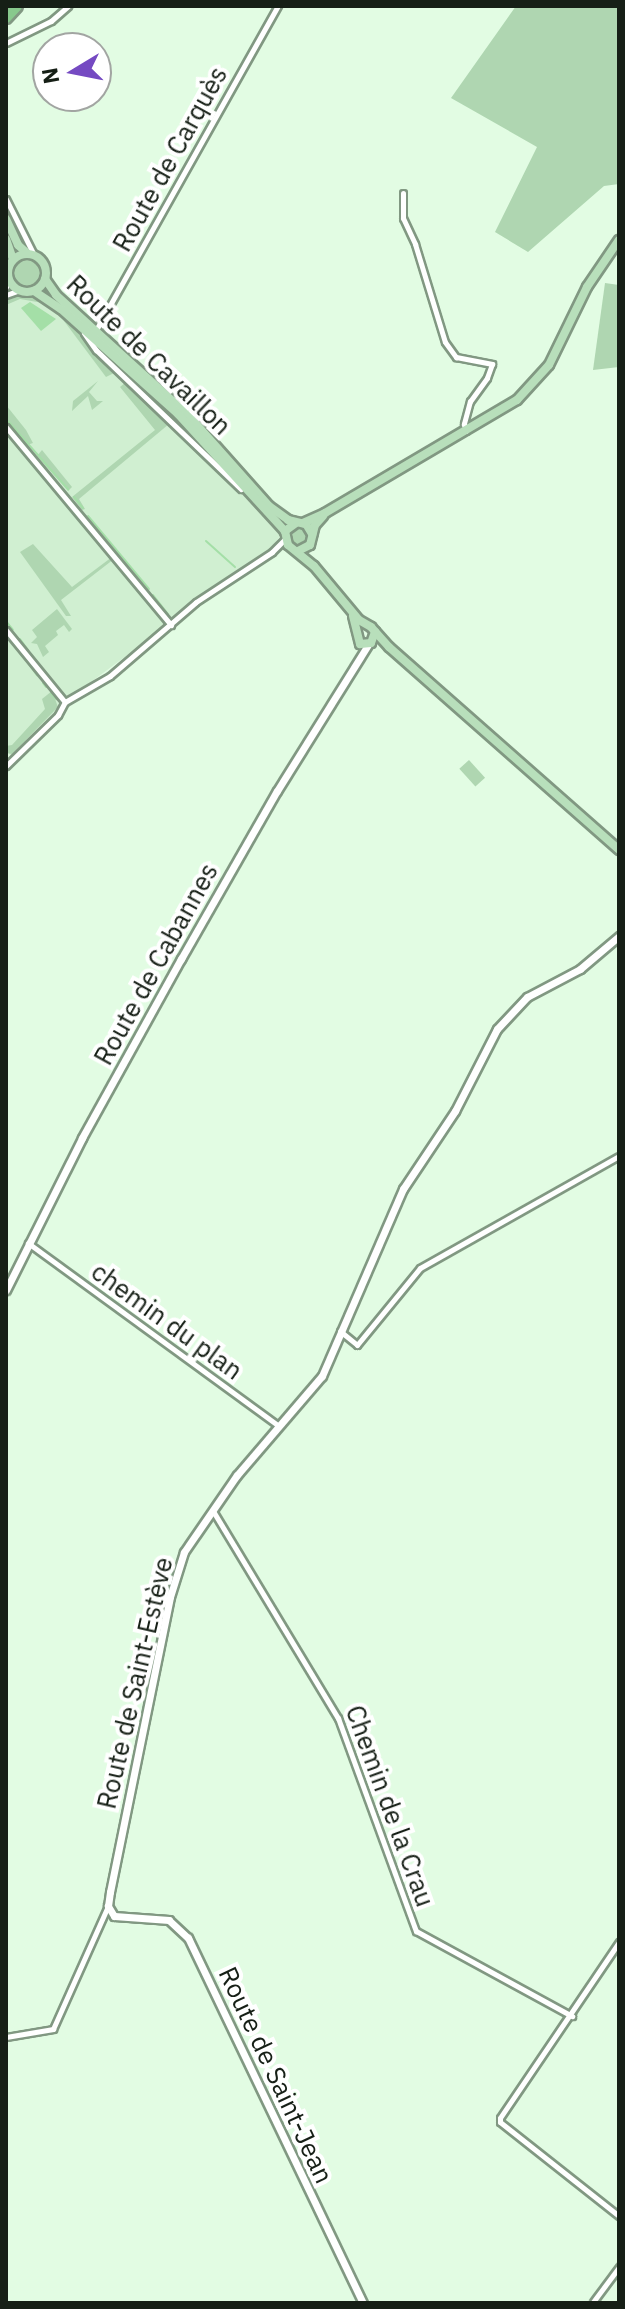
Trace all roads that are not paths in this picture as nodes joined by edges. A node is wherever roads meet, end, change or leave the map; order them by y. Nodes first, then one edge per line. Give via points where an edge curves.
1 (68, 6) edge
2 (278, 6) edge
3 (6, 43) edge
4 (403, 193) dead end
5 (6, 199) edge
6 (6, 219) edge
7 (6, 239) edge
8 (619, 240) edge
9 (30, 254) junction
10 (13, 259) junction
11 (45, 279) junction
12 (7, 283) edge
13 (20, 290) junction
14 (34, 291) junction
15 (6, 295) edge
16 (96, 330) junction
17 (6, 427) edge
18 (466, 432) junction
19 (325, 513) junction
20 (299, 523) junction
21 (312, 534) junction
22 (285, 535) junction
23 (308, 547) junction
24 (294, 549) junction
25 (272, 552) junction
26 (314, 566) junction
27 (171, 625) junction
28 (360, 628) junction
29 (6, 630) edge
30 (375, 632) junction
31 (357, 642) junction
32 (370, 644) junction
33 (389, 647) junction
34 (355, 666) junction
35 (65, 702) junction
36 (6, 766) edge
37 (619, 850) edge
38 (619, 936) edge
39 (619, 1156) edge
40 (30, 1244) junction
41 (6, 1290) edge
42 (339, 1330) junction
43 (280, 1427) junction
44 (212, 1510) junction
45 (108, 1906) junction
46 (619, 1942) edge
47 (572, 2016) junction
48 (6, 2037) edge
49 (619, 2216) edge
50 (619, 2267) edge
51 (593, 2302) edge
52 (363, 2303) edge

1 - 3 street via 51,21
2 - 16 street, Route de Carquès
4 - 18 street via 403,218 445,343 456,357 492,364 466,413
5 - 9 street
6 - 9 main road via 18,245
7 - 10 main road
8 - 18 main road via 543,372 511,405
9 - 10 main road
9 - 11 main road via 44,263
10 - 12 main road
11 - 14 main road
11 - 16 main road, Route de Cavaillon
12 - 13 main road
13 - 14 main road
13 - 15 street
14 - 22 main road, Route de Cavaillon via 48,297 178,414
16 - 20 main road, Route de Cavaillon via 188,415 259,497
17 - 27 street
18 - 19 main road
19 - 20 main road
19 - 21 main road
20 - 21 main road, Route de Cavaillon
20 - 22 main road
21 - 23 main road
22 - 24 main road, Route de Cavaillon
22 - 25 street
23 - 24 main road
23 - 26 main road
24 - 25 street
24 - 26 main road
25 - 27 street
26 - 28 main road
27 - 35 street via 110,676
28 - 30 main road
28 - 31 main road
29 - 35 street
30 - 32 main road
30 - 33 main road
31 - 32 main road
31 - 34 street, Route de Cabannes
32 - 33 main road
32 - 34 street, Route de Cabannes
33 - 37 main road
34 - 40 street, Route de Cabannes via 181,959
35 - 36 street
38 - 42 street, Route de Saint-Estève via 587,965 527,997 497,1029 455,1111 403,1189
39 - 42 street via 420,1268 357,1345
40 - 41 street, Route de Cabannes
40 - 43 street, chemin du plan
42 - 43 street, Route de Saint-Estève via 322,1376
43 - 44 street, Route de Saint-Estève
44 - 45 street, Route de Saint-Estève via 184,1552 174,1579
44 - 47 street, Chemin de la Crau via 338,1718 416,1931
45 - 48 street via 53,2029
45 - 52 street, Route de Saint-Jean via 114,1916 169,1920 188,1938
46 - 47 street
47 - 49 street via 500,2122
50 - 51 street

